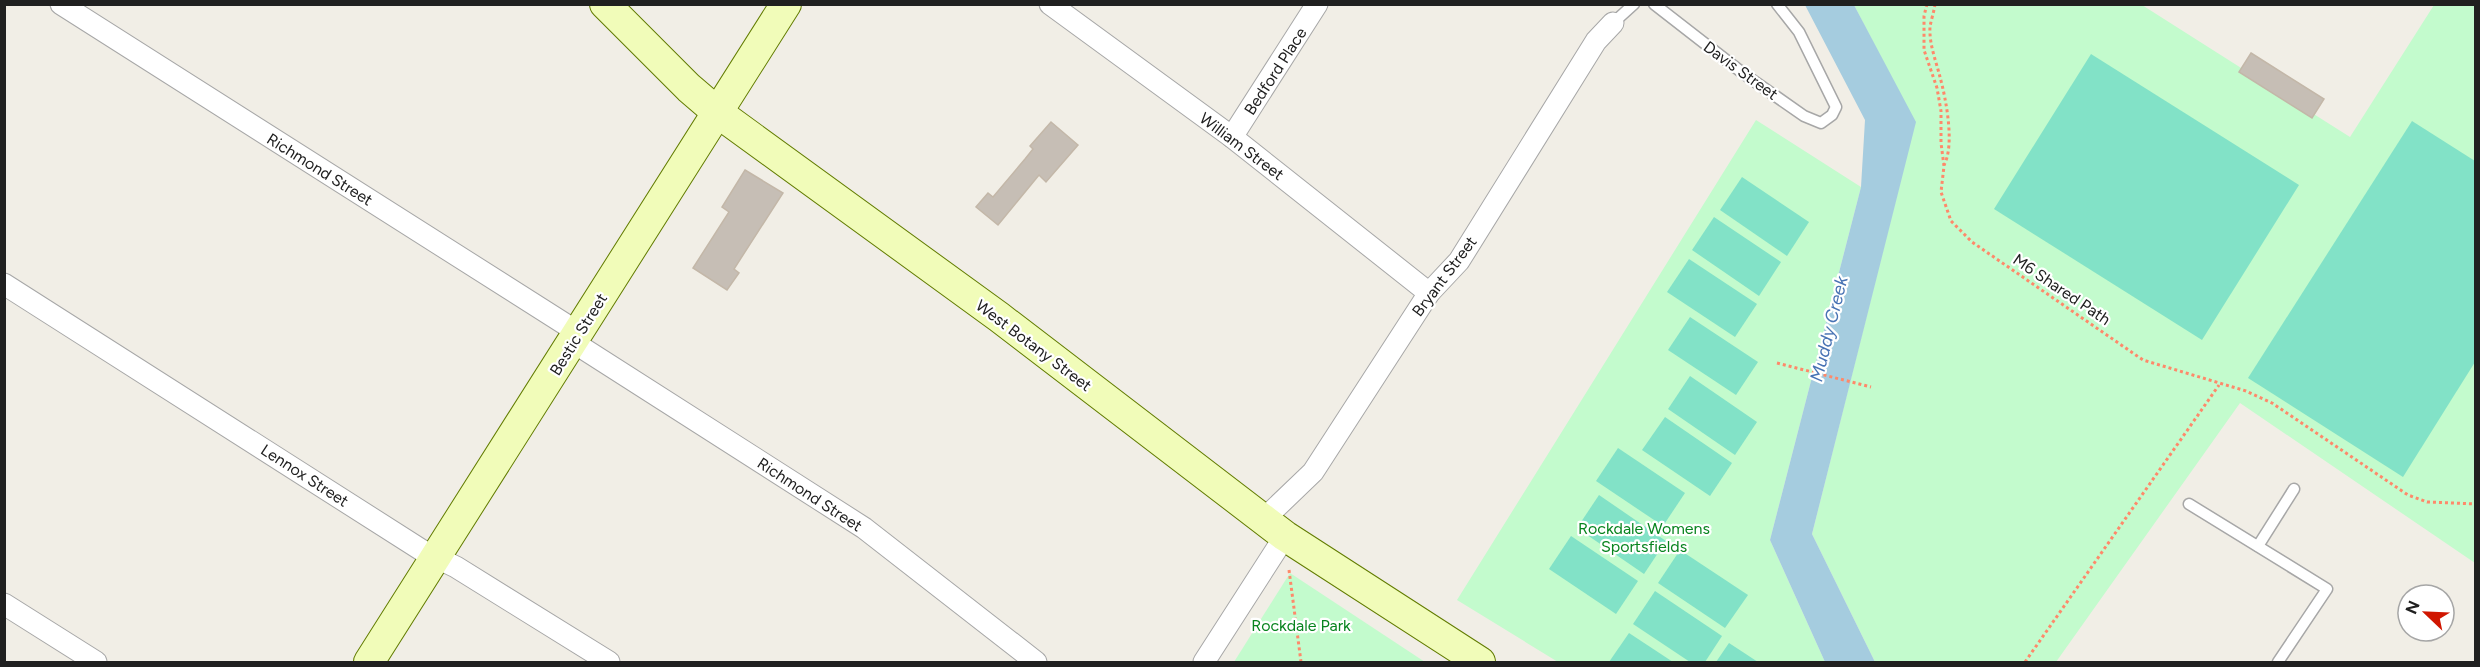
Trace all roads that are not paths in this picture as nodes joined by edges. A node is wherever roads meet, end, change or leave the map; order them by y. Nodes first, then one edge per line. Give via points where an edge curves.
1 (61, 4) edge
2 (605, 4) edge
3 (786, 4) edge
4 (1050, 4) edge
5 (1317, 4) edge
6 (1634, 4) edge
7 (1654, 4) edge
8 (1777, 4) edge
9 (1613, 22) joint
10 (717, 112) junction
11 (1232, 137) junction
12 (4, 284) edge
13 (1429, 293) junction
14 (576, 338) junction
15 (2294, 489) dead end
16 (2189, 504) dead end
17 (1274, 528) junction
18 (2258, 546) junction
19 (437, 558) junction
20 (4, 604) edge
21 (96, 663) edge
22 (369, 663) edge
23 (609, 663) edge
24 (1036, 663) edge
25 (1204, 663) edge
26 (1480, 663) edge
27 (2278, 663) edge

1 - 14 street, Richmond Street
2 - 10 main road, West Botany Street
3 - 10 main road, Bestic Street
4 - 11 street, William Street
5 - 11 street, Bedford Place
6 - 9 lane
7 - 8 lane, Davis Street via 1804,116 1821,123 1836,107 1799,32
9 - 13 street, Bryant Street via 1596,41 1459,261
10 - 14 main road, Bestic Street
10 - 17 main road, West Botany Street via 999,317
11 - 13 street, William Street
12 - 19 street, Lennox Street
13 - 17 street, Bryant Street
14 - 19 main road, Bestic Street
14 - 24 street, Richmond Street via 864,528
15 - 18 lane
16 - 18 lane
17 - 25 street, Bryant Street
17 - 26 main road, West Botany Street
18 - 27 lane via 2327,589
19 - 22 main road, Bestic Street
19 - 23 street, Lennox Street
20 - 21 street

